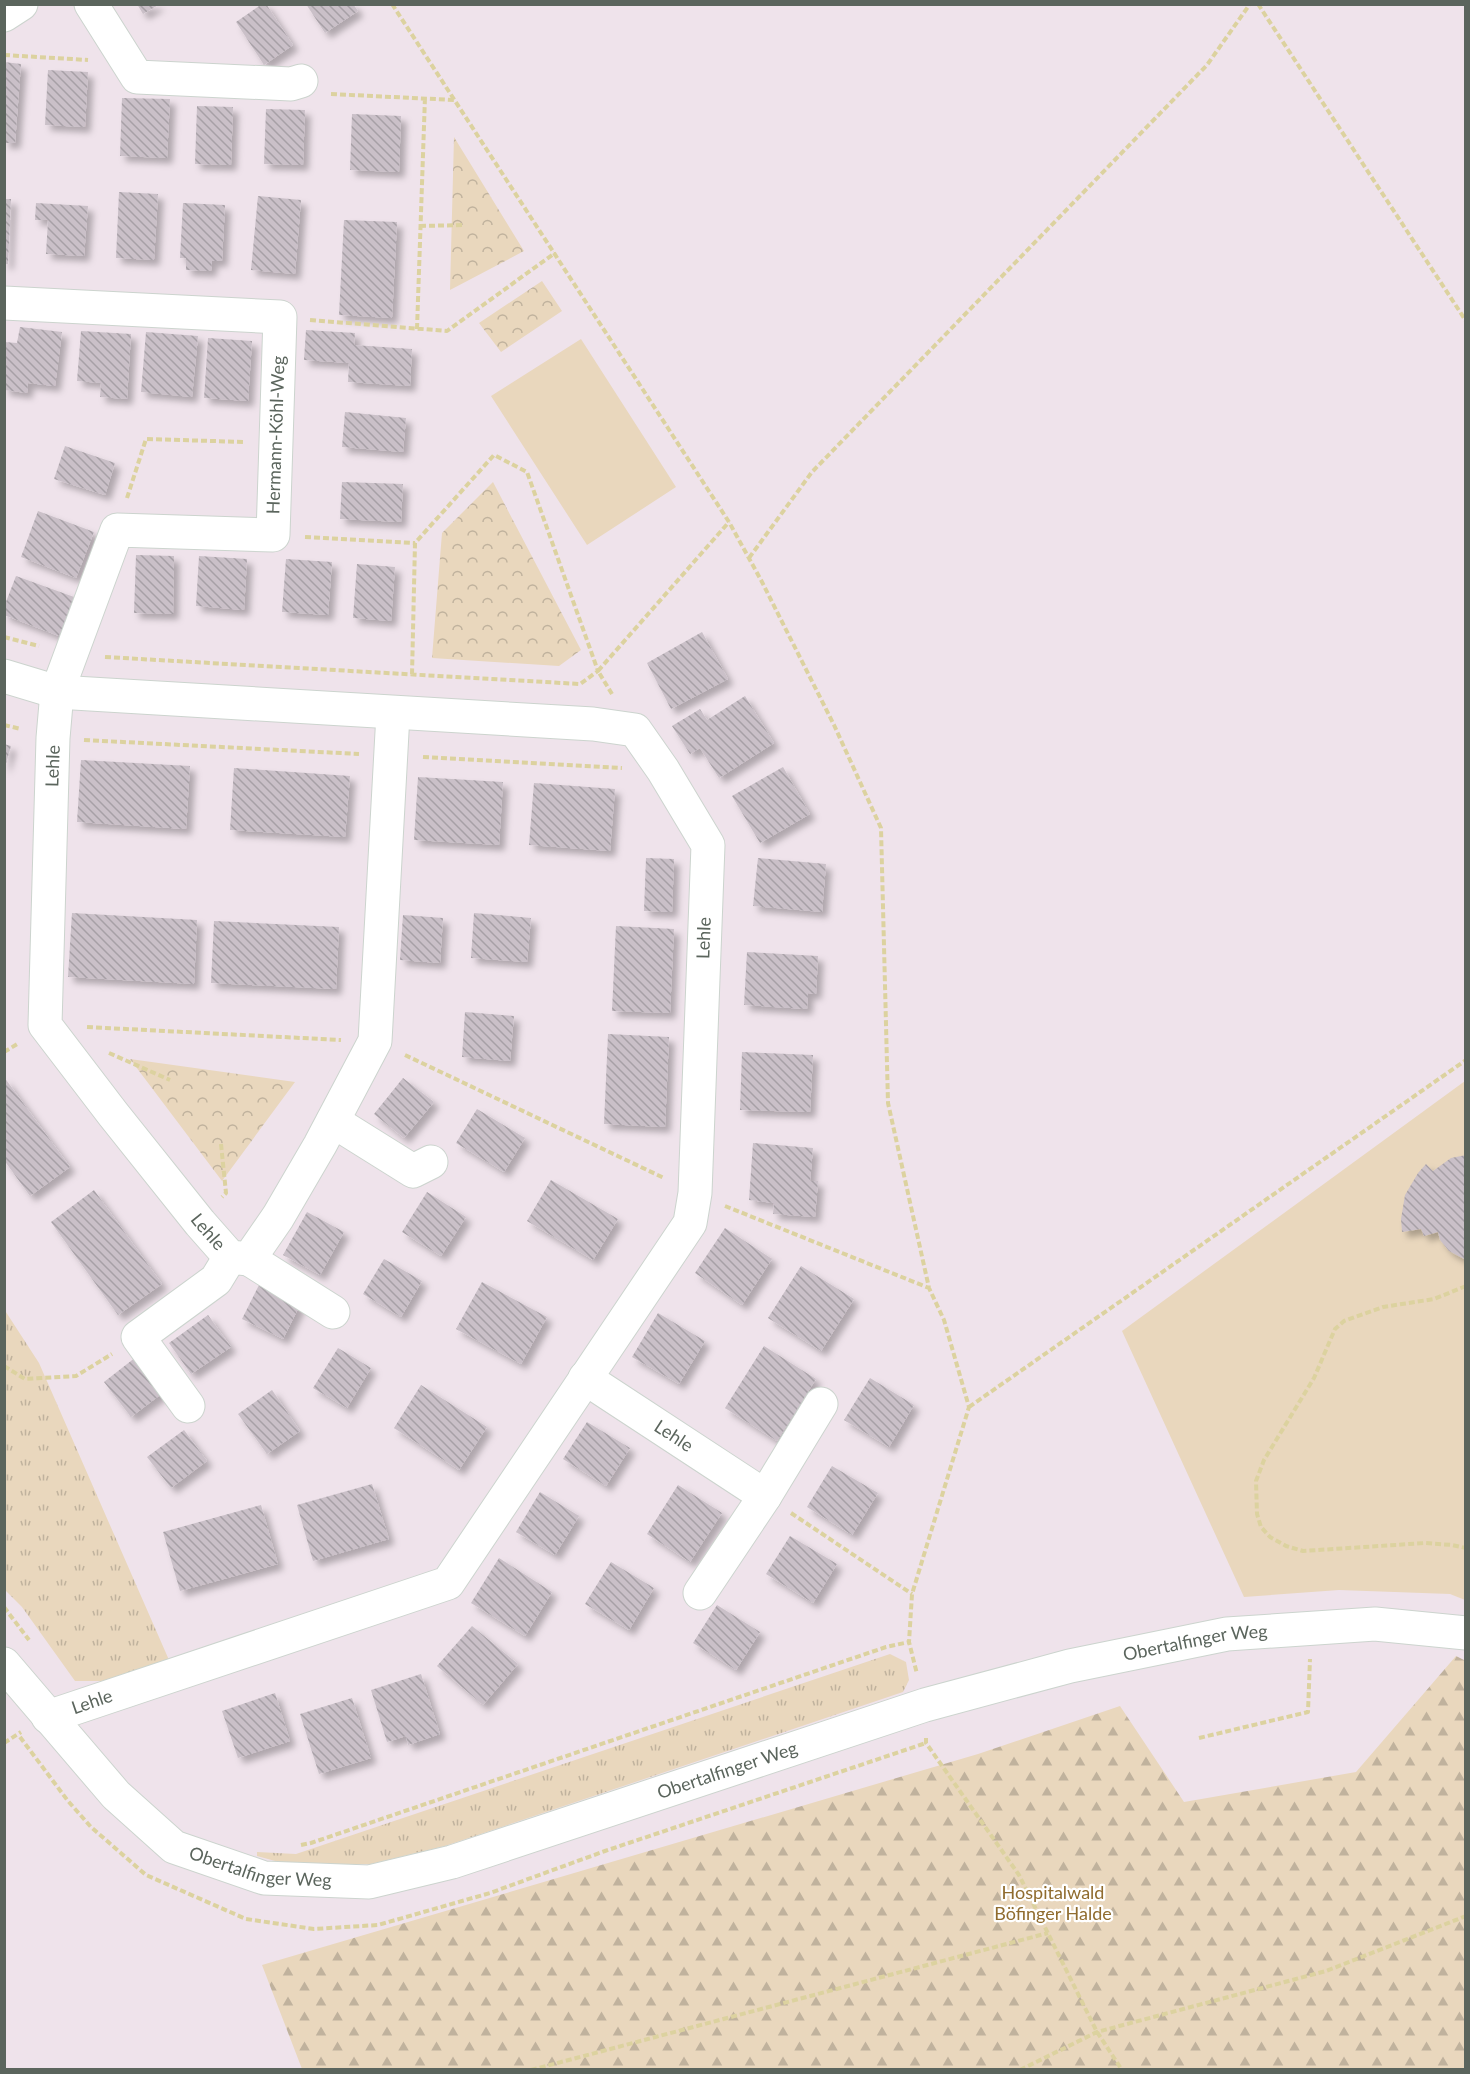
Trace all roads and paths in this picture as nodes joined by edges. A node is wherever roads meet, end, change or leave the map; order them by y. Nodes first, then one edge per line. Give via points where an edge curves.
1 (21, 4) edge
2 (91, 4) edge
3 (392, 4) edge
4 (1250, 4) edge
5 (1258, 4) edge
6 (4, 15) edge
7 (4, 55) edge
8 (127, 62) junction
9 (301, 81) joint
10 (425, 97) junction
11 (454, 100) junction
12 (464, 225) dead end
13 (420, 226) junction
14 (555, 253) junction
15 (4, 303) edge
16 (280, 317) junction
17 (1466, 321) edge
18 (417, 329) junction
19 (276, 442) junction
20 (729, 522) junction
21 (117, 530) junction
22 (273, 535) junction
23 (415, 543) junction
24 (749, 558) junction
25 (4, 637) edge
26 (71, 655) junction
27 (598, 671) junction
28 (412, 675) junction
29 (4, 676) edge
30 (57, 692) junction
31 (393, 714) junction
32 (4, 725) edge
33 (635, 730) junction
34 (53, 738) junction
35 (390, 755) junction
36 (663, 770) junction
37 (45, 1025) junction
38 (375, 1041) junction
39 (1466, 1060) edge
40 (333, 1121) junction
41 (221, 1144) dead end
42 (431, 1162) dead end
43 (695, 1194) junction
44 (200, 1223) junction
45 (239, 1258) junction
46 (1466, 1286) edge
47 (929, 1288) junction
48 (335, 1313) dead end
49 (138, 1337) junction
50 (4, 1365) edge
51 (585, 1378) junction
52 (821, 1404) dead end
53 (188, 1406) dead end
54 (969, 1407) junction
55 (765, 1496) junction
56 (1466, 1548) edge
57 (700, 1593) dead end
58 (912, 1594) junction
59 (1309, 1628) junction
60 (1466, 1634) edge
61 (4, 1664) edge
62 (925, 1705) junction
63 (48, 1718) junction
64 (17, 1734) dead end
65 (1199, 1738) dead end
66 (4, 1743) edge
67 (291, 1846) dead end
68 (1466, 1916) edge
69 (1048, 1933) junction
70 (1097, 2032) junction
71 (531, 2070) edge
72 (1020, 2070) edge
73 (1122, 2070) edge

1 - 6 street
2 - 8 street
3 - 11 path
4 - 24 path via 1207,65 812,472
5 - 17 path
7 - 8 path
8 - 9 street via 137,76 291,84
9 - 10 path via 327,94
10 - 11 path
10 - 13 path
11 - 14 path
12 - 13 path
13 - 18 path
14 - 18 path via 447,331
14 - 20 path
15 - 16 street
16 - 18 path
16 - 19 street, Hermann-Köhl-Weg
19 - 21 path via 146,439
19 - 22 street, Hermann-Köhl-Weg
20 - 24 path
20 - 27 path
21 - 22 street, Hermann-Köhl-Weg
21 - 26 street
22 - 23 path
23 - 27 path via 494,455 527,472
23 - 28 path
24 - 47 path via 881,828 888,1103
25 - 26 path
26 - 28 path
26 - 30 street
27 - 28 path via 580,684
27 - 33 path
29 - 30 street
30 - 31 street
30 - 34 street, Lehle
31 - 33 street via 593,724
31 - 35 street, Lehle
32 - 34 path
33 - 36 street, Lehle
34 - 35 path
34 - 37 street, Lehle
35 - 36 path
35 - 38 street, Lehle
36 - 43 street, Lehle via 708,844
37 - 38 path
37 - 44 street, Lehle
38 - 40 street, Lehle
38 - 43 path
39 - 54 path
40 - 42 street via 413,1171
40 - 45 street, Lehle via 278,1217
41 - 44 path via 226,1193
43 - 47 path
43 - 51 street, Lehle via 690,1223
44 - 45 street, Lehle
45 - 48 street
45 - 49 street via 216,1280
46 - 56 path via 1434,1299 1383,1307 1344,1321 1335,1329 1314,1378 1264,1460 1256,1481 1261,1527 1286,1546 1303,1551 1425,1543
47 - 54 path via 944,1320
49 - 50 path via 76,1376 25,1379
49 - 53 street
51 - 55 street, Lehle
51 - 63 street, Lehle via 448,1583
52 - 55 street
54 - 58 path
55 - 57 street
55 - 58 path
58 - 67 path via 909,1642 311,1843
59 - 60 street, Obertalfinger Weg via 1375,1624
59 - 62 street, Obertalfinger Weg via 1227,1634 1070,1665
59 - 65 path via 1308,1712
61 - 63 street, Obertalfinger Weg
62 - 63 street, Obertalfinger Weg via 452,1862 369,1882 264,1878 174,1847 116,1795
62 - 69 path via 926,1743 1019,1875
64 - 66 path
68 - 70 path via 1326,1971
69 - 70 path
69 - 71 path
70 - 72 path
70 - 73 path

